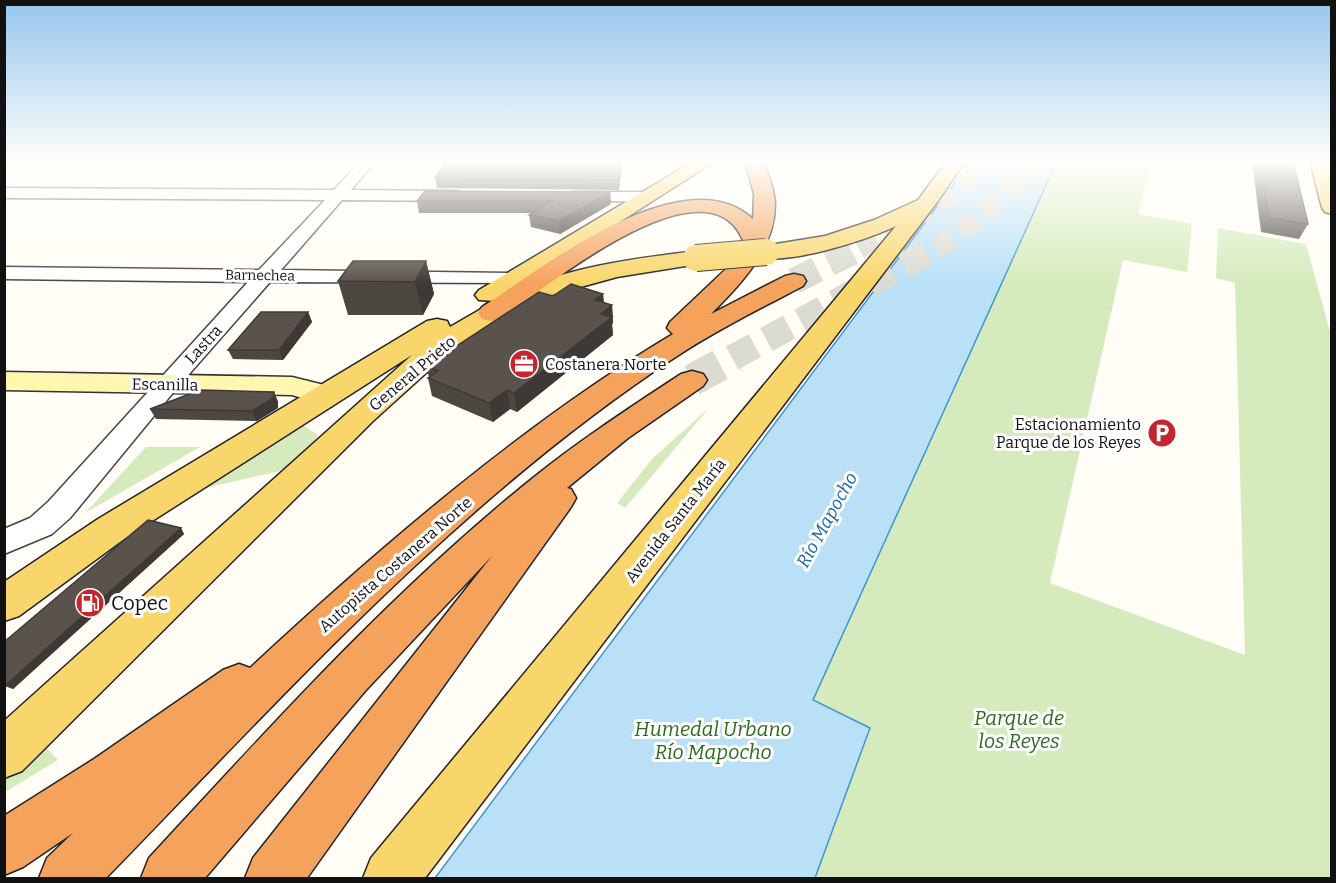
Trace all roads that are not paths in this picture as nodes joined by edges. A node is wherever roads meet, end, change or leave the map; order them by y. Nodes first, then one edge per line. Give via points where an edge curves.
1 (331, 202) edge
2 (639, 202) edge
3 (764, 202) edge
4 (922, 202) edge
5 (927, 202) edge
6 (761, 247) junction
7 (4, 273) edge
8 (264, 276) junction
9 (515, 279) junction
10 (794, 281) tunnel mouth
11 (490, 313) junction
12 (692, 380) tunnel mouth
13 (4, 381) edge
14 (167, 384) junction
15 (321, 399) junction
16 (609, 414) junction
17 (346, 430) junction
18 (4, 542) edge
19 (349, 602) junction
20 (4, 604) edge
21 (4, 754) edge
22 (4, 848) edge
23 (67, 879) edge
24 (168, 879) edge
25 (273, 879) edge
26 (391, 879) edge

1 - 8 street, Lastra
2 - 9 main road, General Prieto
3 - 6 highway
4 - 6 main road, General Prieto via 858,234 810,246
5 - 26 main road, Avenida Santa María
6 - 11 main road, General Prieto, bridge via 635,266 571,281
6 - 11 highway via 746,223 728,212 695,206 658,210 629,222
6 - 16 highway
7 - 8 street, Barnechea
8 - 9 street, Barnechea
8 - 14 street, Lastra
9 - 15 main road, General Prieto
10 - 16 highway, Autopista Costanera Norte via 701,330
11 - 17 main road, General Prieto via 435,351
12 - 16 highway, Autopista Costanera Norte via 652,405
13 - 14 street, Escanilla
14 - 15 street, Escanilla via 300,387
14 - 18 street, Lastra via 59,510 41,526
15 - 17 main road via 328,416
15 - 20 main road, General Prieto via 111,529
16 - 19 highway, Autopista Costanera Norte via 437,523
16 - 24 highway, Autopista Costanera Norte via 545,488 449,575
16 - 25 highway via 531,531
17 - 21 main road, General Prieto
19 - 22 highway via 121,770
19 - 23 highway, Autopista Costanera Norte

